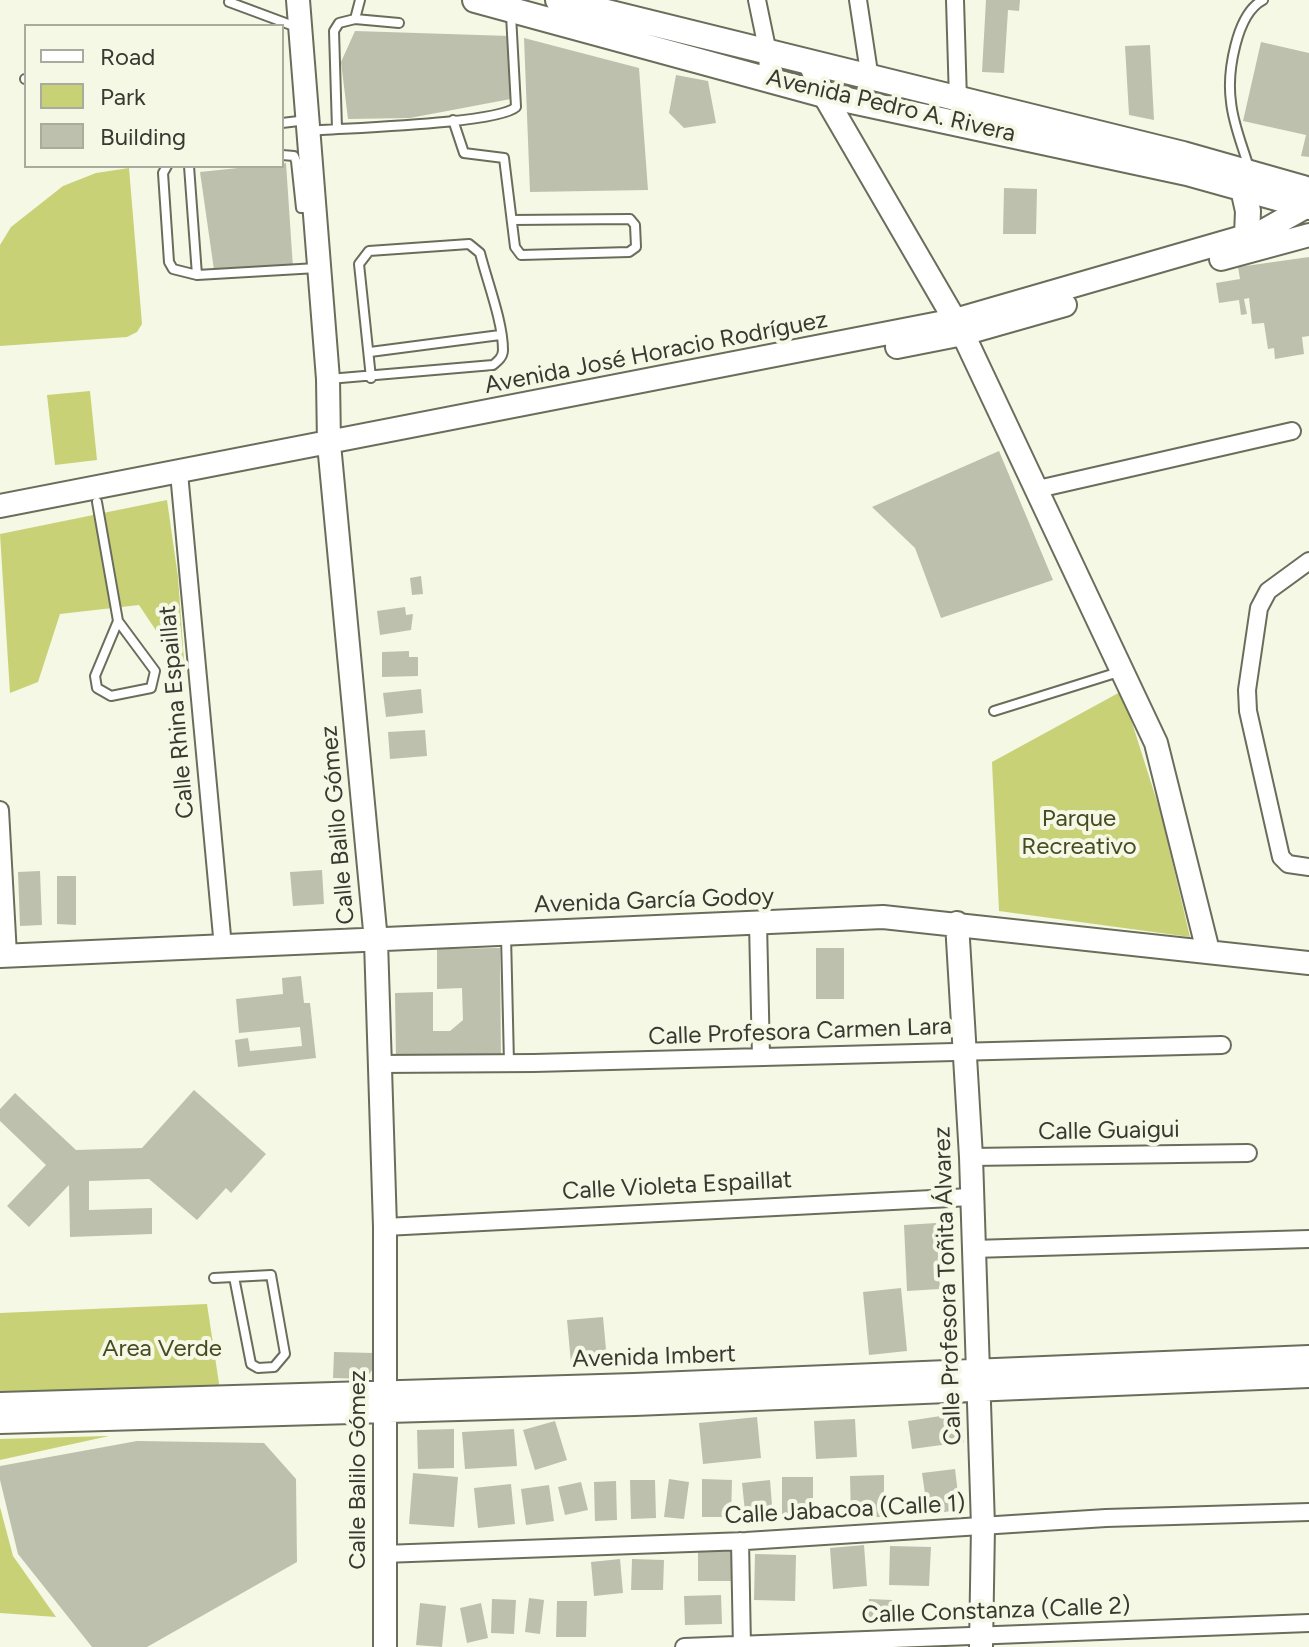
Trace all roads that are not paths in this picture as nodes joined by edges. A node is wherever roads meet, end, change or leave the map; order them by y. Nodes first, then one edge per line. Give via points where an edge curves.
1 (298, 0) edge
2 (360, 0) edge
3 (475, 0) edge
4 (558, 0) edge
5 (757, 0) edge
6 (858, 0) edge
7 (955, 0) edge
8 (1263, 0) edge
9 (229, 2) dead end
10 (511, 10) junction
11 (355, 19) junction
12 (399, 23) dead end
13 (300, 29) junction
14 (810, 64) junction
15 (768, 65) junction
16 (870, 79) junction
17 (824, 95) junction
18 (958, 100) junction
19 (453, 120) junction
20 (284, 123) edge
21 (308, 126) junction
22 (337, 129) junction
23 (284, 155) edge
24 (166, 168) edge
25 (189, 168) edge
26 (1247, 181) junction
27 (1309, 190) edge
28 (1309, 206) edge
29 (315, 208) junction
30 (512, 220) junction
31 (1247, 235) junction
32 (1309, 235) edge
33 (319, 268) junction
34 (197, 275) junction
35 (959, 327) junction
36 (500, 335) junction
37 (370, 352) junction
38 (371, 378) junction
39 (328, 379) junction
40 (1292, 431) dead end
41 (329, 451) junction
42 (180, 480) junction
43 (1038, 489) junction
44 (97, 502) junction
45 (0, 506) edge
46 (0, 521) edge
47 (1309, 561) edge
48 (118, 621) junction
49 (1122, 670) junction
50 (994, 711) dead end
51 (0, 810) edge
52 (1309, 867) edge
53 (758, 923) junction
54 (957, 923) junction
55 (506, 934) junction
56 (376, 941) junction
57 (223, 947) junction
58 (1208, 951) junction
59 (4, 955) edge
60 (1309, 963) edge
61 (1222, 1045) dead end
62 (965, 1052) junction
63 (761, 1057) junction
64 (509, 1063) junction
65 (379, 1064) junction
66 (1248, 1153) dead end
67 (971, 1157) junction
68 (971, 1197) junction
69 (385, 1227) junction
70 (1309, 1239) edge
71 (973, 1249) junction
72 (234, 1277) junction
73 (214, 1278) dead end
74 (1309, 1357) edge
75 (1309, 1376) edge
76 (976, 1380) junction
77 (384, 1400) junction
78 (0, 1404) edge
79 (75, 1410) junction
80 (0, 1422) edge
81 (1309, 1512) edge
82 (983, 1526) junction
83 (740, 1541) junction
84 (383, 1554) junction
85 (1309, 1623) edge
86 (1153, 1629) junction
87 (981, 1642) edge
88 (742, 1646) edge
89 (385, 1647) edge
90 (684, 1647) edge
91 (1154, 1647) edge

1 - 13 street, Calle Balilo Gómez
2 - 11 lane
3 - 10 main road, Avenida Pedro A. Rivera
4 - 15 main road, Avenida Pedro A. Rivera
5 - 15 street
6 - 16 street
7 - 18 street
8 - 26 lane via 1251,7 1235,43 1231,101
9 - 13 lane
10 - 15 main road, Avenida Pedro A. Rivera
10 - 19 lane via 516,107 502,114
11 - 12 lane
11 - 22 lane via 339,23 334,31
13 - 21 street, Calle Balilo Gómez
14 - 15 main road, Avenida Pedro A. Rivera
14 - 16 main road, Avenida Pedro A. Rivera
14 - 17 street
15 - 17 main road, Avenida Pedro A. Rivera
16 - 18 main road, Avenida Pedro A. Rivera
17 - 26 main road, Avenida Pedro A. Rivera via 1187,173
17 - 35 street
18 - 26 main road, Avenida Pedro A. Rivera
19 - 22 lane
19 - 30 lane via 464,153 503,156
20 - 21 lane
21 - 22 lane
21 - 29 street, Calle Balilo Gómez
23 - 29 lane via 296,161 301,208
24 - 34 lane via 169,262 180,273
25 - 34 lane
26 - 27 main road, Avenida Pedro A. Rivera
26 - 28 main road, Avenida Pedro A. Rivera
26 - 31 main road
28 - 31 street, Avenida José Horacio Rodríguez
29 - 33 street, Calle Balilo Gómez
30 - 30 lane via 521,255 629,252 636,247 630,219
31 - 35 street, Avenida José Horacio Rodríguez
32 - 35 street, Avenida José Horacio Rodríguez
33 - 34 lane
33 - 39 street, Calle Balilo Gómez
35 - 41 street, Avenida José Horacio Rodríguez
35 - 43 street
36 - 37 lane
36 - 37 lane via 475,247 369,251 359,264
36 - 38 lane via 504,352 493,365
37 - 38 lane
38 - 39 lane
39 - 41 street, Calle Balilo Gómez
40 - 43 street
41 - 42 street, Avenida José Horacio Rodríguez
41 - 56 street, Calle Balilo Gómez
42 - 44 street, Avenida José Horacio Rodríguez
42 - 45 street, Avenida José Horacio Rodríguez
42 - 57 street, Calle Rhina Espaillat
43 - 49 street
44 - 46 street, Avenida José Horacio Rodríguez
44 - 48 lane
47 - 52 street via 1268,591 1259,608 1247,701 1281,857 1288,864
48 - 48 lane via 95,676 97,688 111,696 140,693 155,681 155,671
49 - 50 lane
49 - 58 street via 1156,743
51 - 59 street
53 - 54 street, Avenida García Godoy via 883,917
53 - 55 street, Avenida García Godoy
53 - 63 street
54 - 58 street, Avenida García Godoy
54 - 62 street, Calle Profesora Toñita Álvarez
55 - 56 street, Avenida García Godoy
55 - 64 lane
56 - 57 street, Avenida García Godoy
56 - 65 street, Calle Balilo Gómez
57 - 59 street, Avenida García Godoy
58 - 60 street, Avenida García Godoy
61 - 62 street, Calle Profesora Carmen Lara
62 - 63 street, Calle Profesora Carmen Lara
62 - 67 street, Calle Profesora Toñita Álvarez
63 - 64 street, Calle Profesora Carmen Lara
64 - 65 street, Calle Profesora Carmen Lara
65 - 69 street, Calle Balilo Gómez
66 - 67 street, Calle Guaigui
67 - 68 street, Calle Profesora Toñita Álvarez
68 - 69 street, Calle Violeta Espaillat
68 - 71 street, Calle Profesora Toñita Álvarez
69 - 77 street, Calle Balilo Gómez
70 - 71 street
71 - 76 street, Calle Profesora Toñita Álvarez
72 - 72 lane via 271,1275 285,1354 274,1367 251,1364
72 - 73 lane
74 - 76 street, Avenida Imbert
75 - 76 street, Avenida Imbert
76 - 77 street, Avenida Imbert
76 - 82 street, Calle Profesora Toñita Álvarez
77 - 79 street, Avenida Imbert
77 - 84 street, Calle Balilo Gómez
78 - 79 street, Avenida Imbert
79 - 80 street, Avenida Imbert
81 - 82 street, Calle Jabacoa (Calle 1)
82 - 83 street, Calle Jabacoa (Calle 1)
82 - 87 street, Calle Profesora Toñita Álvarez
83 - 84 street, Calle Jabacoa (Calle 1)
83 - 88 street
84 - 89 street, Calle Balilo Gómez
85 - 86 street, Calle Constanza (Calle 2)
86 - 87 street, Calle Constanza (Calle 2)
86 - 91 street
87 - 88 street, Calle Constanza (Calle 2)
88 - 90 street, Calle Constanza (Calle 2)

